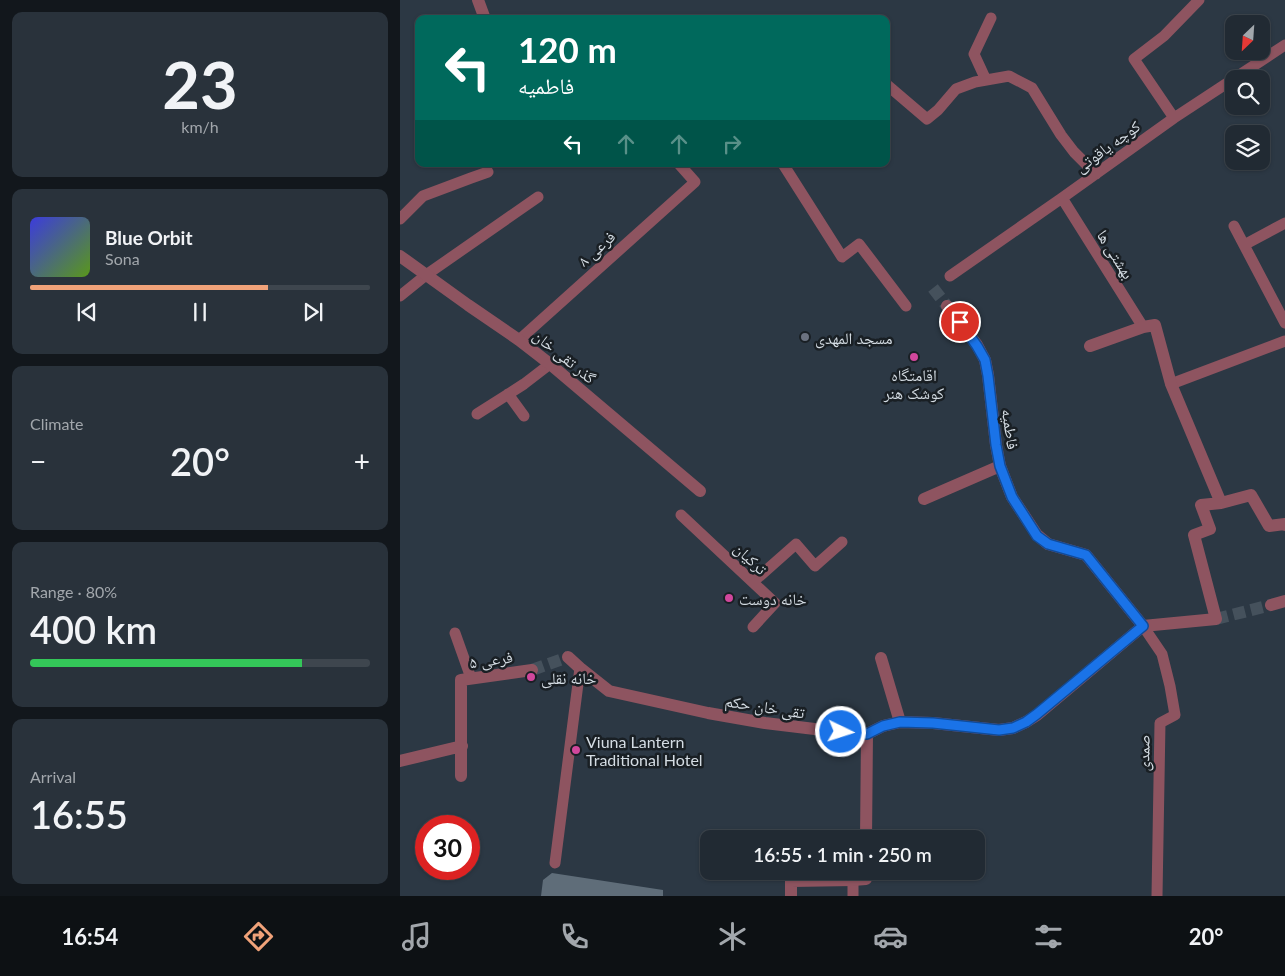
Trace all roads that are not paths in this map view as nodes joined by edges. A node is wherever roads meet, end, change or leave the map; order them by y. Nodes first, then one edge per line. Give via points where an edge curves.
1 (478, 0) edge
2 (1197, 0) edge
3 (484, 15) edge
4 (991, 18) dead end
5 (1285, 45) edge
6 (986, 80) junction
7 (890, 87) edge
8 (1174, 118) junction
9 (682, 167) edge
10 (785, 167) edge
11 (488, 172) dead end
12 (1096, 174) junction
13 (538, 197) dead end
14 (1062, 198) junction
15 (400, 219) edge
16 (1285, 223) edge
17 (1234, 226) dead end
18 (1244, 245) junction
19 (400, 256) edge
20 (426, 275) junction
21 (950, 276) dead end
22 (400, 296) edge
23 (1281, 303) edge
24 (906, 306) dead end
25 (947, 306) tunnel mouth
26 (1285, 323) edge
27 (1143, 327) junction
28 (519, 340) junction
29 (1285, 340) edge
30 (1090, 346) dead end
31 (550, 364) junction
32 (1171, 384) junction
33 (508, 394) junction
34 (478, 414) dead end
35 (524, 416) dead end
36 (1000, 466) junction
37 (700, 491) dead end
38 (924, 499) dead end
39 (1221, 503) junction
40 (681, 516) dead end
41 (1285, 525) edge
42 (842, 542) dead end
43 (753, 582) junction
44 (1285, 601) edge
45 (1271, 605) tunnel mouth
46 (1143, 626) junction
47 (753, 627) dead end
48 (455, 633) dead end
49 (568, 657) dead end
50 (881, 658) dead end
51 (580, 668) junction
52 (532, 670) tunnel mouth
53 (471, 678) junction
54 (900, 722) junction
55 (867, 734) junction
56 (462, 746) junction
57 (400, 761) edge
58 (461, 776) dead end
59 (866, 830) edge
60 (555, 864) dead end
61 (794, 880) edge
62 (853, 880) edge
63 (791, 896) edge
64 (853, 896) edge
65 (1157, 896) edge

1 - 3 street
2 - 8 lane via 1164,36 1134,59
4 - 6 lane via 974,54
5 - 8 lane, کوچه یاقوتی
6 - 7 lane via 956,89 927,119
6 - 12 lane via 1009,76 1032,88 1061,135
8 - 12 lane, کوچه یاقوتی
9 - 28 lane, فرعی ۸ via 695,182
10 - 24 lane via 842,257 859,244
11 - 15 lane via 423,196
12 - 14 lane, کوچه یاقوتی
13 - 20 lane
14 - 21 lane, کوچه یاقوتی
14 - 27 lane, بهشتی ها
16 - 18 lane
17 - 18 lane
18 - 23 lane
19 - 20 street, گذر تقی خان
20 - 22 lane
20 - 28 street, گذر تقی خان
23 - 26 lane
25 - 36 street, فاطمیه via 985,360
27 - 30 street
27 - 32 street via 1155,326
28 - 31 street, گذر تقی خان
29 - 32 lane
31 - 33 lane
31 - 37 street, گذر تقی خان
32 - 39 street
33 - 34 lane
33 - 35 lane
36 - 38 street
36 - 46 street, فاطمیه via 1012,497 1037,536 1048,544 1086,555
39 - 41 street via 1251,495 1269,526
39 - 46 street via 1202,505 1210,528 1194,535 1216,619
40 - 43 lane, ترکیان
42 - 43 lane via 815,566 796,544
43 - 47 lane, ترکیان via 775,603
44 - 45 street
46 - 54 street, تقی خان حکم via 1037,714 1013,728 999,730
46 - 65 lane, صمدی via 1162,654 1175,715 1160,723
48 - 53 lane
49 - 51 street, تقی خان حکم
50 - 54 street
51 - 55 street, تقی خان حکم via 609,691 756,722
51 - 60 lane
52 - 53 street, فرعی ۵
53 - 56 street, فرعی ۵ via 461,680
54 - 55 street, تقی خان حکم
55 - 59 street
56 - 57 street
56 - 58 street, فرعی ۵
61 - 63 street
62 - 64 lane

